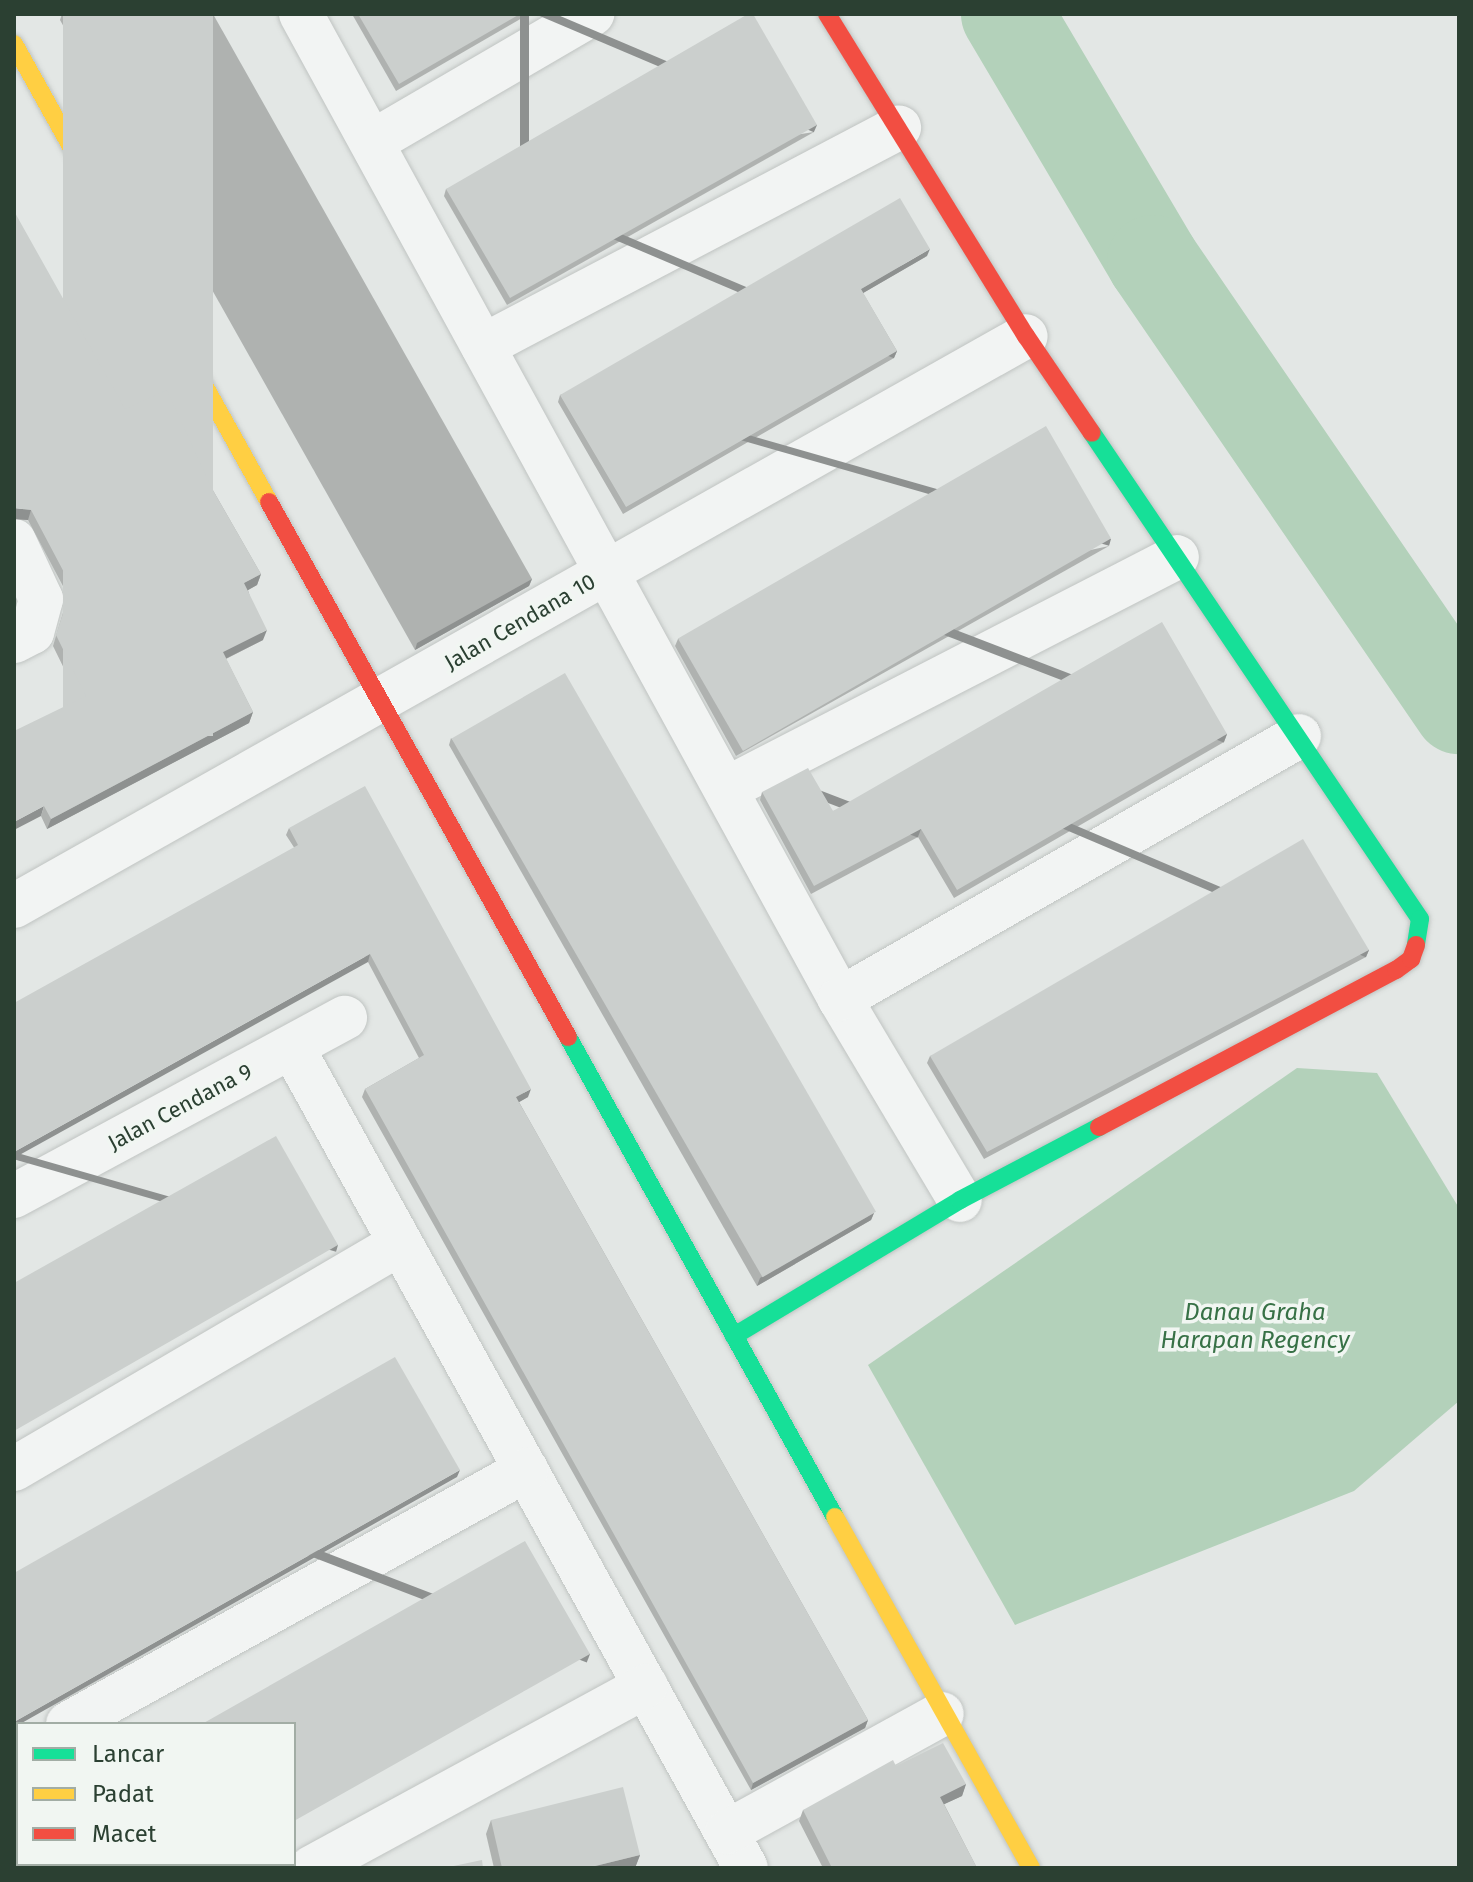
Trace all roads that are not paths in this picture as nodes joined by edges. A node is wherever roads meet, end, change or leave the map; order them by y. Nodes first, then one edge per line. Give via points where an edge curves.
1 (301, 14) edge
2 (592, 14) edge
3 (827, 14) edge
4 (14, 44) edge
5 (899, 128) junction
6 (372, 142) junction
7 (1026, 336) junction
8 (483, 346) junction
9 (14, 541) edge
10 (1177, 557) junction
11 (608, 572) junction
12 (14, 641) edge
13 (383, 700) junction
14 (1299, 736) junction
15 (726, 789) junction
16 (14, 906) edge
17 (840, 999) junction
18 (345, 1018) dead end
19 (292, 1047) junction
20 (14, 1196) edge
21 (960, 1200) junction
22 (397, 1245) junction
23 (734, 1336) junction
24 (14, 1469) edge
25 (526, 1470) junction
26 (646, 1686) junction
27 (942, 1714) junction
28 (72, 1722) edge
29 (736, 1850) edge
30 (311, 1868) edge
31 (1031, 1868) edge

1 - 6 street
2 - 6 street
3 - 5 street
4 - 13 street
5 - 7 street
5 - 8 street
6 - 8 street
7 - 10 street
7 - 11 street, Jalan Cendana 10
8 - 11 street
9 - 12 street via 41,599 32,632
10 - 14 street
10 - 15 street
11 - 13 street, Jalan Cendana 10
11 - 15 street
13 - 16 street, Jalan Cendana 10
13 - 23 street
14 - 17 street
14 - 21 street via 1420,919 1411,959
15 - 17 street
17 - 21 street
18 - 19 street, Jalan Cendana 9
19 - 20 street, Jalan Cendana 9
19 - 22 street
21 - 23 street
22 - 24 street
22 - 25 street
23 - 27 street
25 - 26 street
25 - 28 street
26 - 29 street
26 - 30 street
27 - 29 street
27 - 31 street

